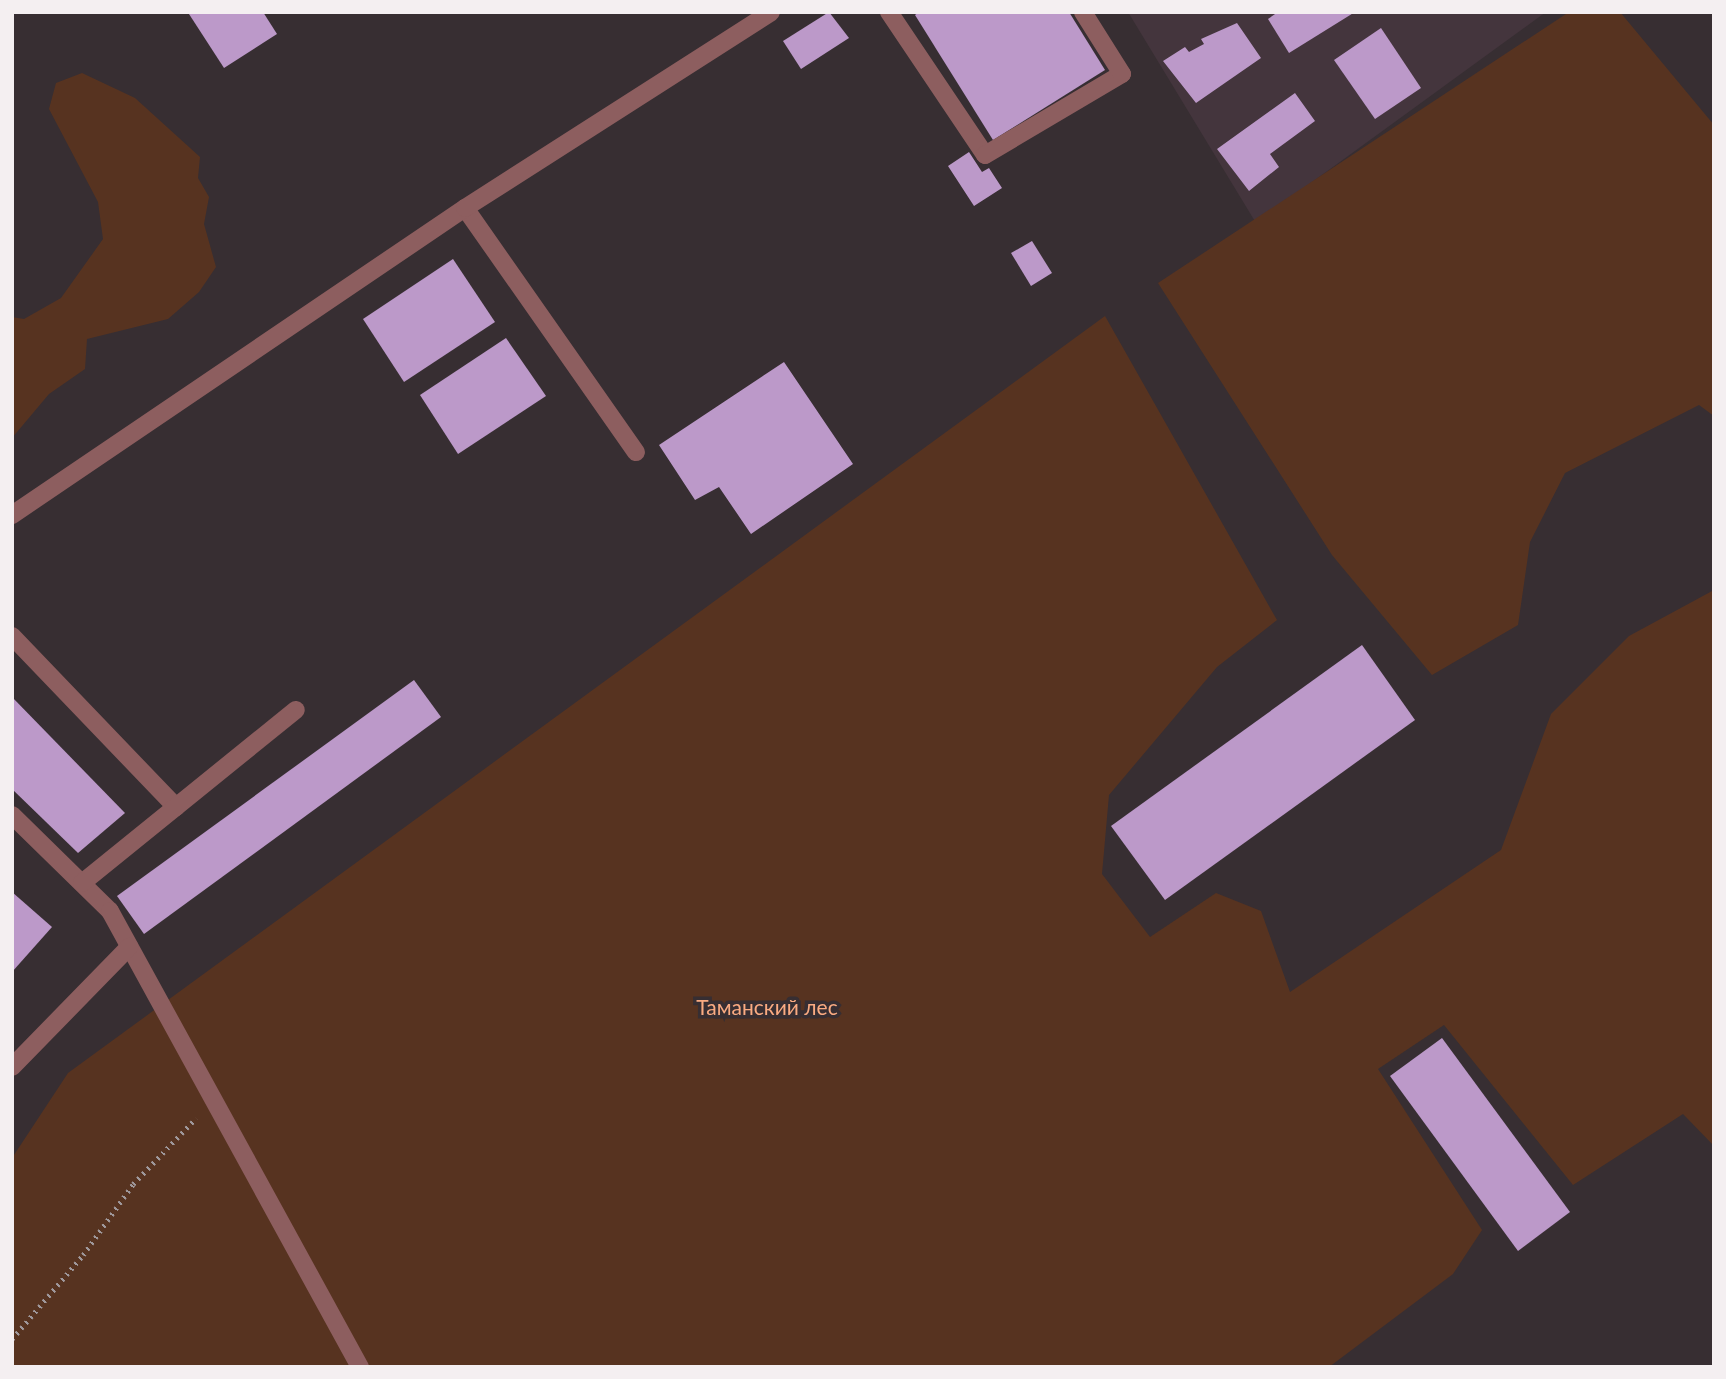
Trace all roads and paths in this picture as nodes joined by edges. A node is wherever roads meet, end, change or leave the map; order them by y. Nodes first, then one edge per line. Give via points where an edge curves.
1 (772, 12) edge
2 (889, 12) edge
3 (1083, 12) edge
4 (465, 208) junction
5 (636, 452) dead end
6 (12, 515) edge
7 (12, 636) edge
8 (296, 710) dead end
9 (176, 807) junction
10 (12, 815) edge
11 (82, 883) junction
12 (129, 947) junction
13 (12, 1067) edge
14 (211, 1102) junction
15 (12, 1339) edge
16 (360, 1367) edge

1 - 4 street
2 - 3 street via 985,155 1122,74
4 - 5 street
4 - 6 street
7 - 9 street
8 - 9 street
9 - 11 street
10 - 11 street
11 - 12 street via 110,911
12 - 13 street
12 - 14 street
14 - 15 path via 133,1184 83,1255
14 - 16 street

